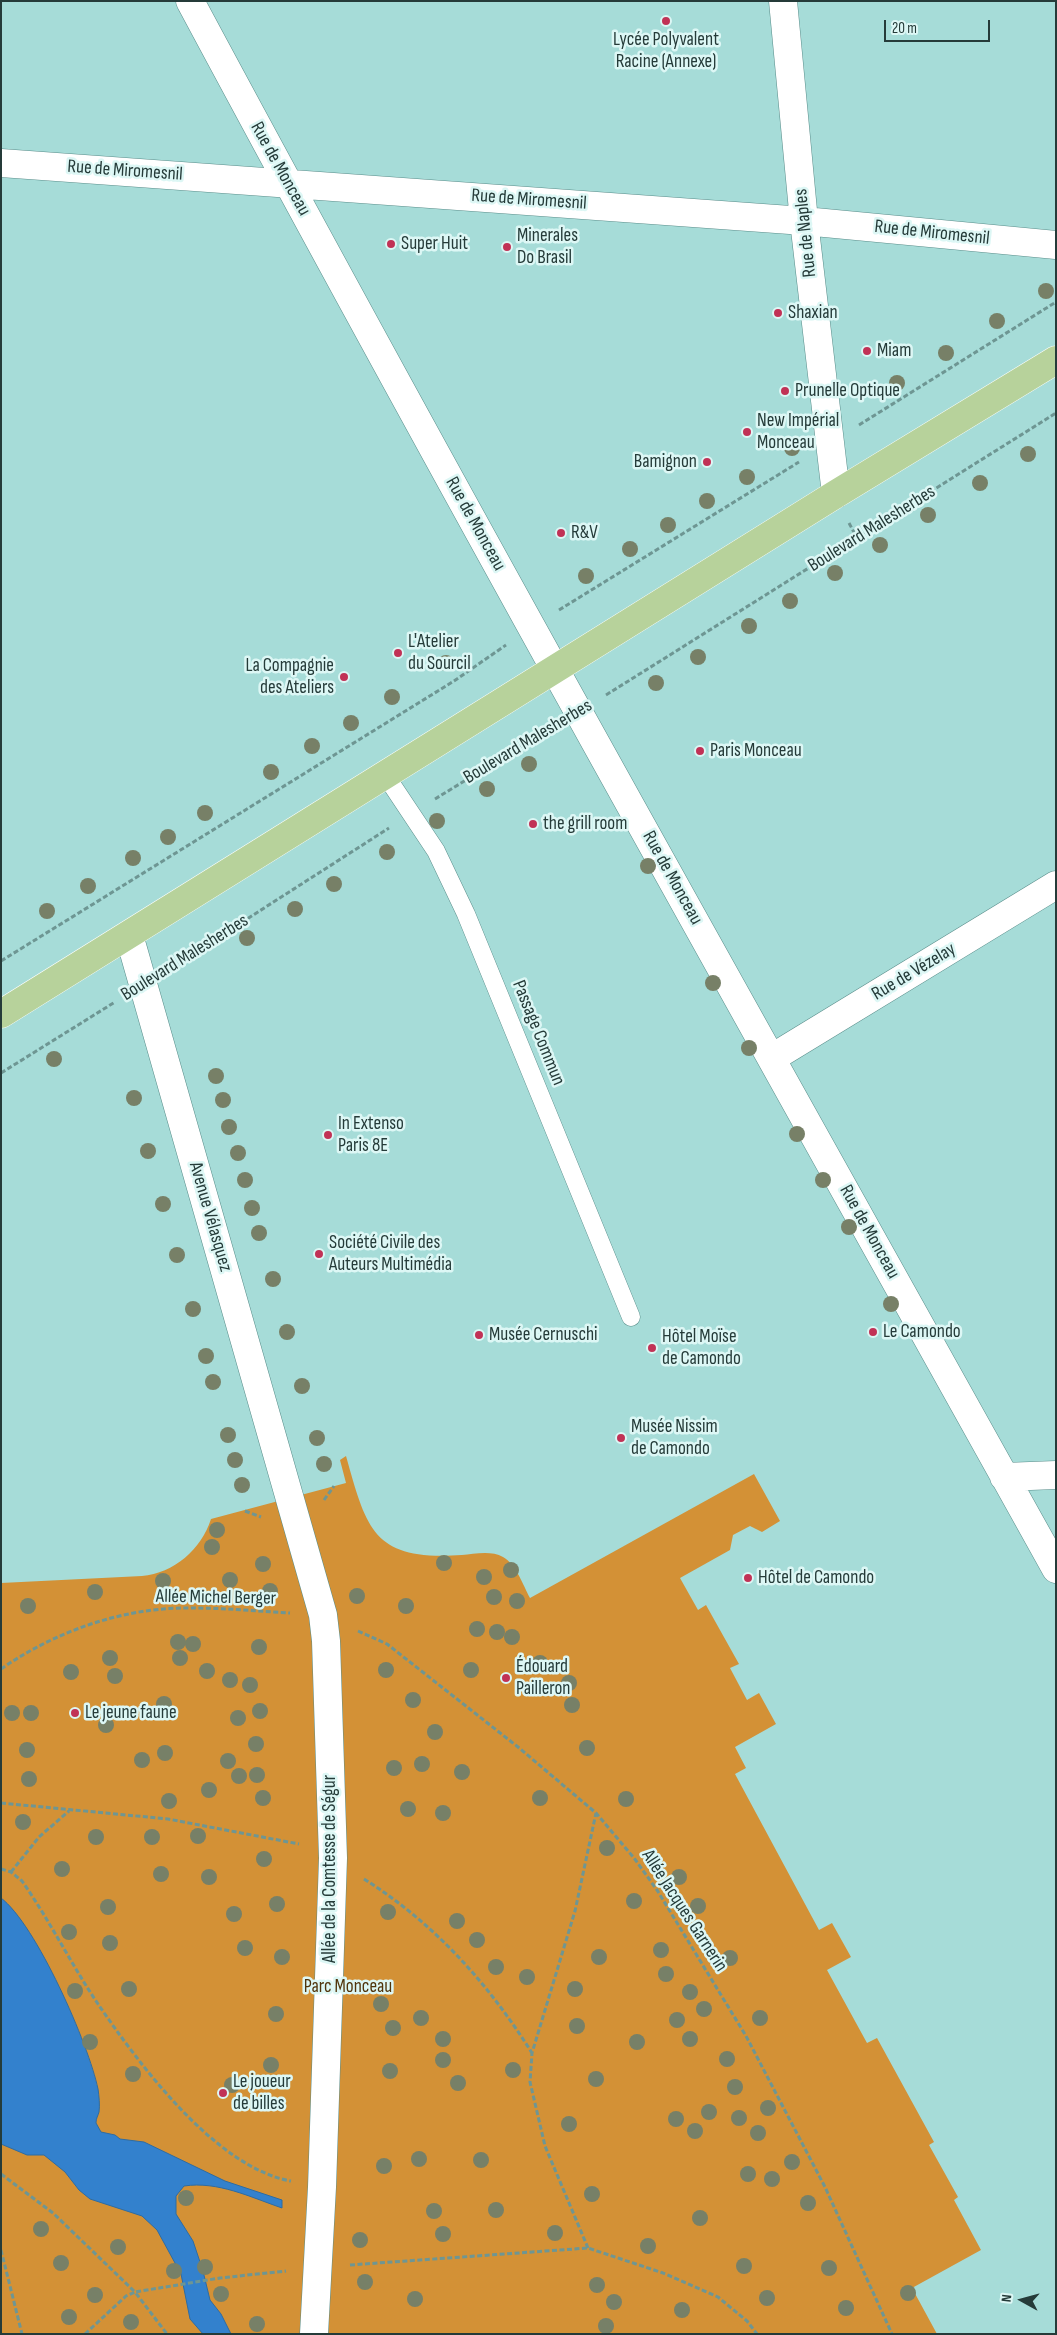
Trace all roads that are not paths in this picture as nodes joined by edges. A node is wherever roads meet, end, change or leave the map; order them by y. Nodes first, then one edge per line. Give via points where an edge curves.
1 (190, 1) edge
2 (783, 1) edge
3 (1, 162) edge
4 (287, 182) junction
5 (804, 220) junction
6 (1056, 245) edge
7 (1056, 360) edge
8 (836, 494) junction
9 (556, 670) junction
10 (386, 776) junction
11 (1056, 885) edge
12 (129, 935) junction
13 (1, 1014) edge
14 (772, 1058) junction
15 (631, 1317) dead end
16 (1056, 1476) edge
17 (1004, 1477) junction
18 (290, 1498) joint
19 (1056, 1570) edge
20 (314, 2334) edge

1 - 4 street, Rue de Monceau
2 - 5 street, Rue de Naples
3 - 4 street, Rue de Miromesnil
4 - 5 street, Rue de Miromesnil
4 - 9 street, Rue de Monceau
5 - 6 street, Rue de Miromesnil
5 - 8 street, Rue de Naples
7 - 8 main road
8 - 9 main road
9 - 10 main road
9 - 14 street, Rue de Monceau
10 - 12 main road
10 - 15 lane, Passage Commun via 436,850 466,914
11 - 14 street, Rue de Vézelay
12 - 13 main road
12 - 18 street, Avenue Vélasquez
14 - 17 street, Rue de Monceau
16 - 17 street
17 - 19 street, Rue de Monceau
18 - 20 street, Allée de la Comtesse de Ségur via 323,1615 333,1858

